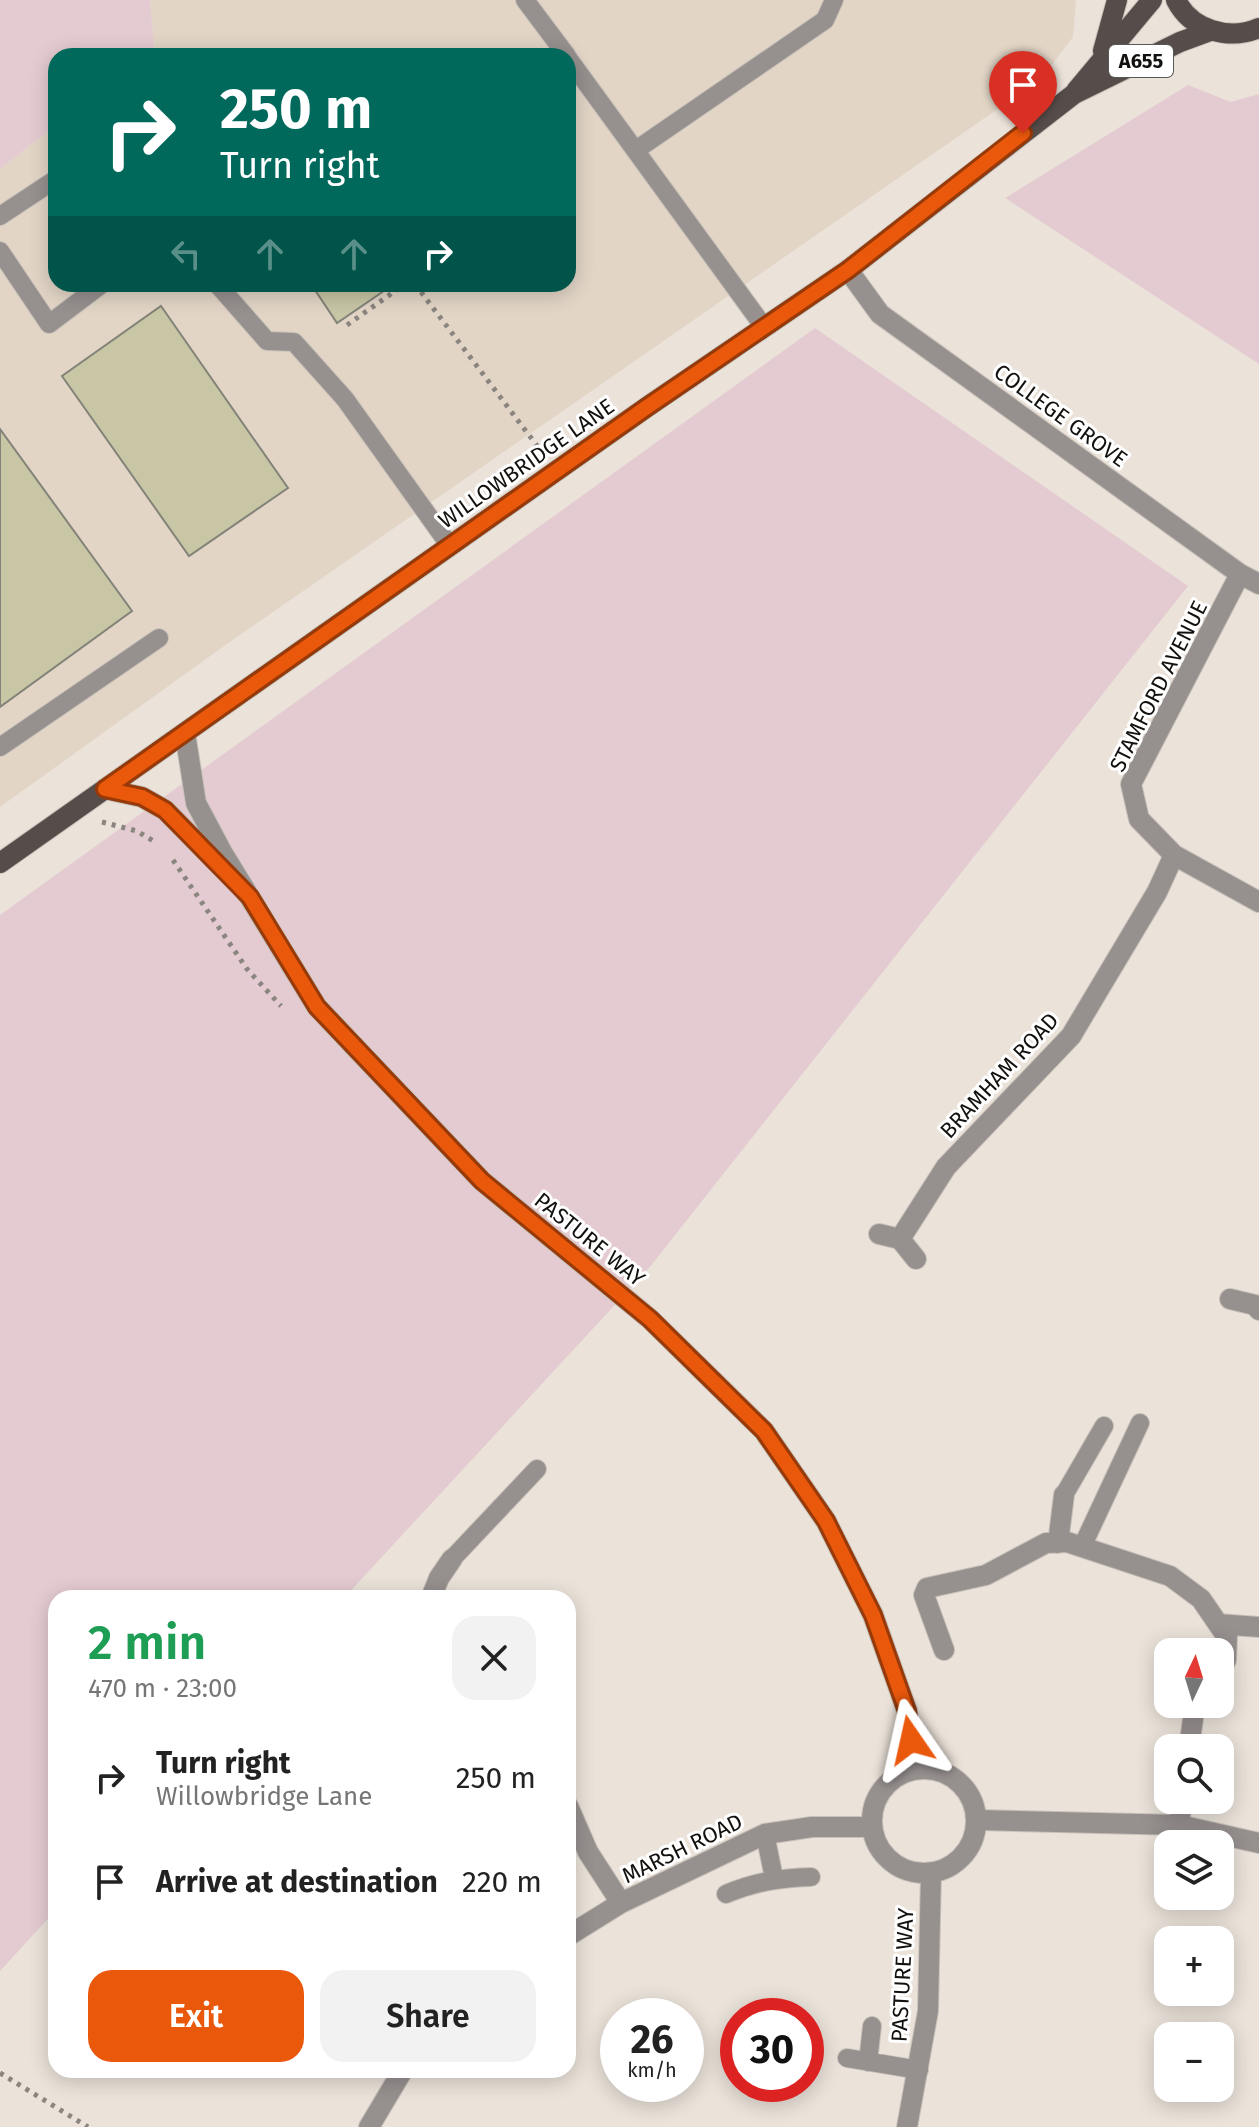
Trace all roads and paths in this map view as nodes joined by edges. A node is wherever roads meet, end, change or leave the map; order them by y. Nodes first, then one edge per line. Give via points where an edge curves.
1 (525, 0) edge
2 (834, 0) edge
3 (1117, 0) edge
4 (1152, 0) edge
5 (1176, 0) edge
6 (1257, 30) edge
7 (1210, 31) junction
8 (560, 48) edge
9 (1101, 58) junction
10 (576, 69) edge
11 (1074, 94) junction
12 (636, 150) junction
13 (48, 184) edge
14 (0, 216) edge
15 (0, 251) edge
16 (848, 270) junction
17 (91, 292) edge
18 (224, 292) edge
19 (394, 292) edge
20 (421, 292) edge
21 (347, 325) dead end
22 (764, 327) junction
23 (556, 472) junction
24 (450, 546) junction
25 (1240, 574) junction
26 (1259, 584) edge
27 (159, 638) dead end
28 (185, 733) junction
29 (0, 747) edge
30 (105, 789) junction
31 (1174, 855) junction
32 (0, 863) edge
33 (250, 897) junction
34 (1259, 902) edge
35 (879, 1234) dead end
36 (900, 1239) junction
37 (916, 1259) dead end
38 (1230, 1299) dead end
39 (1258, 1305) edge
40 (1140, 1423) dead end
41 (1104, 1426) dead end
42 (537, 1469) dead end
43 (1064, 1495) joint
44 (1058, 1543) junction
45 (1082, 1547) junction
46 (452, 1559) joint
47 (434, 1590) edge
48 (1218, 1624) junction
49 (1259, 1627) edge
50 (1227, 1638) edge
51 (944, 1650) dead end
52 (915, 1769) junction
53 (1180, 1814) edge
54 (977, 1820) junction
55 (576, 1824) edge
56 (1179, 1825) junction
57 (872, 1827) junction
58 (765, 1834) junction
59 (1259, 1843) edge
60 (931, 1873) junction
61 (811, 1877) dead end
62 (774, 1878) junction
63 (726, 1894) dead end
64 (621, 1903) junction
65 (576, 1931) edge
66 (872, 2026) dead end
67 (847, 2058) dead end
68 (868, 2062) junction
69 (919, 2070) junction
70 (0, 2073) edge
71 (398, 2078) edge
72 (88, 2127) edge
73 (369, 2127) edge
74 (907, 2127) edge

1 - 8 lane
2 - 12 lane via 825,20
3 - 9 main road, WILLOWBRIDGE LANE / A655
4 - 9 main road, WILLOWBRIDGE LANE / A655
5 - 7 main road via 1193,21
6 - 7 main road
7 - 11 main road, WILLOWBRIDGE LANE / A655
9 - 11 main road, WILLOWBRIDGE LANE / A655
10 - 12 lane
11 - 16 main road, WILLOWBRIDGE LANE / A655
12 - 22 lane
13 - 14 lane
15 - 17 lane via 49,324
16 - 22 main road, WILLOWBRIDGE LANE / A655
16 - 25 street, COLLEGE GROVE via 880,314
18 - 24 lane via 267,341 294,342 335,388
19 - 21 path
20 - 23 path
22 - 23 main road, WILLOWBRIDGE LANE / A655
23 - 24 main road, WILLOWBRIDGE LANE / A655
24 - 28 main road, WILLOWBRIDGE LANE / A655
25 - 26 street, COLLEGE GROVE
25 - 31 street, STAMFORD AVENUE via 1131,784 1139,819
27 - 29 lane
28 - 30 main road, WILLOWBRIDGE LANE / A655
28 - 33 street, PASTURE WAY via 196,803
30 - 32 main road, WILLOWBRIDGE LANE / A655
30 - 33 street, PASTURE WAY via 142,797 165,810
31 - 34 street, STAMFORD AVENUE
31 - 36 street, BRAMHAM ROAD via 1071,1036 946,1167
33 - 52 street, PASTURE WAY via 317,1007 482,1181 650,1319 764,1431 826,1521 873,1615 907,1711
35 - 36 street
36 - 37 street
38 - 39 street
40 - 45 lane
41 - 43 lane
42 - 46 lane
43 - 44 street
44 - 45 street
44 - 51 street via 1046,1543 986,1575 927,1588 924,1595
45 - 48 street via 1170,1576 1201,1599
46 - 47 street
48 - 49 street
48 - 50 street
52 - 54 street via 943,1771 960,1783 973,1800
52 - 57 street via 884,1788
53 - 56 street
54 - 56 street
54 - 60 street via 965,1855
55 - 64 street
56 - 59 street
57 - 58 street, MARSH ROAD
57 - 60 street via 878,1846 895,1864
58 - 62 lane
58 - 64 street, MARSH ROAD
60 - 69 street, PASTURE WAY via 928,2011
61 - 62 lane
62 - 63 lane
64 - 65 street, MARSH ROAD
66 - 68 lane
67 - 68 lane
68 - 69 lane
69 - 74 street, PASTURE WAY
70 - 72 path
71 - 73 street

